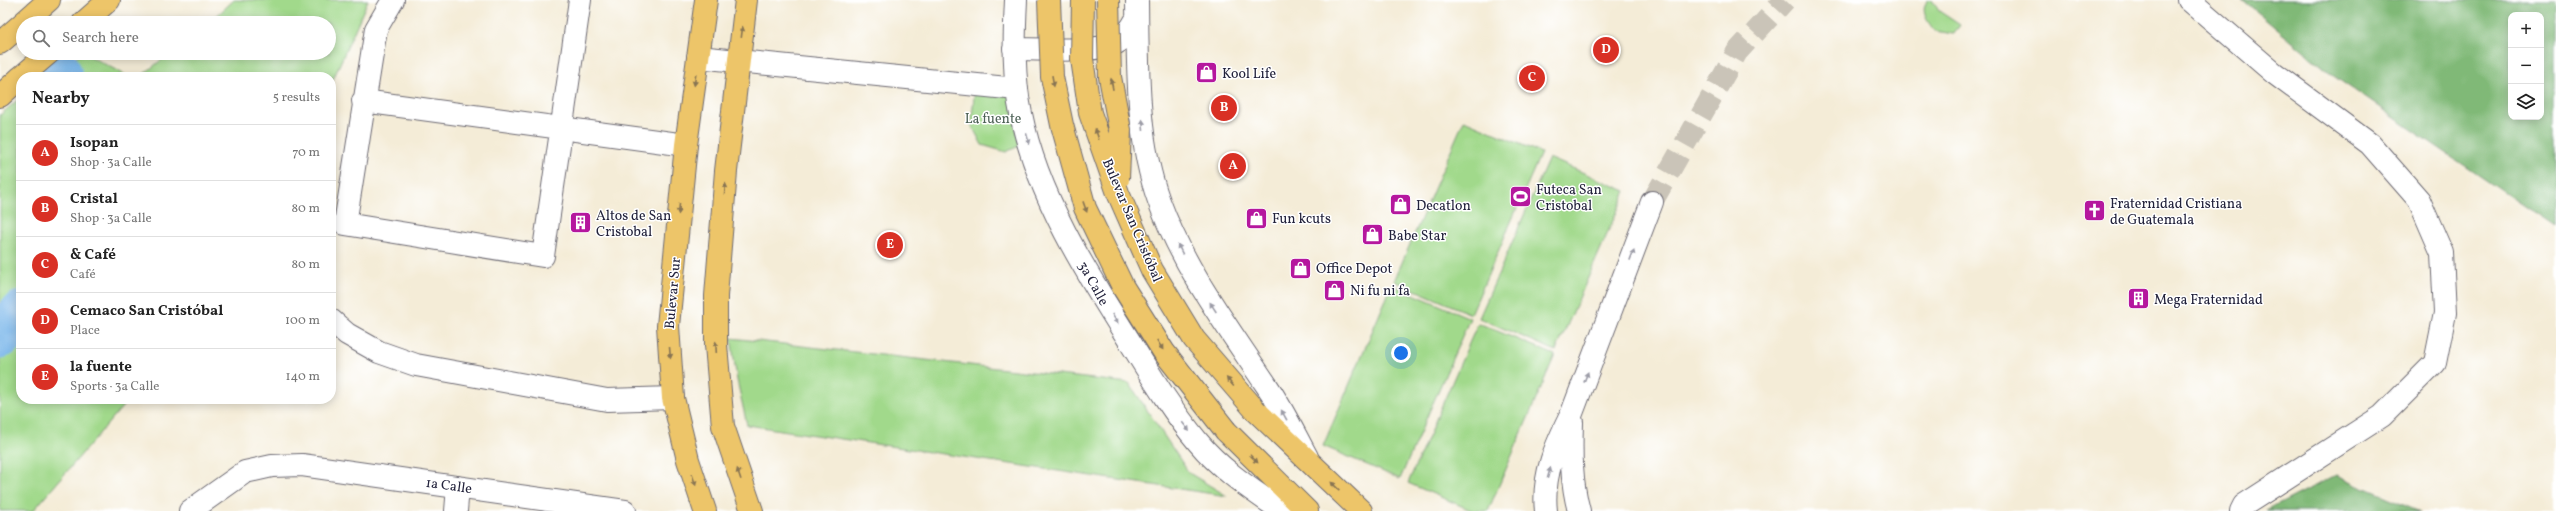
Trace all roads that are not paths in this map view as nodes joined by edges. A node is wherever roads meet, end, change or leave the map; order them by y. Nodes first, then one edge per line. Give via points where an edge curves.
1 (49, 0) edge
2 (109, 0) edge
3 (393, 0) edge
4 (580, 0) edge
5 (706, 0) edge
6 (746, 0) edge
7 (1016, 0) edge
8 (1049, 0) edge
9 (1083, 0) edge
10 (1108, 0) edge
11 (2189, 0) edge
12 (1137, 9) edge
13 (31, 16) edge
14 (91, 16) edge
15 (16, 29) edge
16 (0, 43) edge
17 (1014, 49) junction
18 (698, 57) junction
19 (41, 60) edge
20 (739, 62) junction
21 (27, 72) edge
22 (16, 82) edge
23 (1017, 89) junction
24 (0, 96) edge
25 (364, 101) junction
26 (561, 129) junction
27 (686, 146) junction
28 (1118, 193) junction
29 (1652, 202) tunnel mouth
30 (336, 324) edge
31 (673, 398) junction
32 (1572, 413) junction
33 (1310, 462) junction
34 (458, 487) junction
35 (214, 504) edge
36 (190, 511) edge
37 (456, 511) edge
38 (625, 511) edge
39 (705, 511) edge
40 (752, 511) edge
41 (1282, 511) edge
42 (1307, 511) edge
43 (1361, 511) edge
44 (1546, 511) edge
45 (1579, 511) edge
46 (2241, 511) edge

1 - 13 main road
2 - 14 main road
3 - 25 street via 376,29
4 - 26 street
5 - 18 main road, Bulevar Sur
20 -> 6 main road
7 - 17 street, 3a Calle
8 -> 42 main road, bridge via 1052,77 1085,208 1123,287 1164,352 1226,431
28 -> 9 main road, Bulevar San Cristóbal, bridge via 1090,113 1082,59
28 -> 10 main road, bridge via 1120,130 1110,77
11 - 46 street via 2274,73 2370,144 2419,200 2442,253 2445,313 2435,363 2382,416 2244,505
12 - 17 street via 1126,36 1117,44 1093,48
33 -> 12 street via 1268,387 1198,284 1159,201 1144,139 1138,72
15 - 16 main road
17 - 23 street, 3a Calle
18 - 20 street
18 -> 27 main road, Bulevar Sur
19 - 21 main road
20 - 23 street
40 -> 20 main road via 723,426 716,345 717,288 726,171
22 - 24 main road
23 -> 41 street, 3a Calle via 1020,114 1028,143 1054,208 1099,294 1169,405 1198,443 1230,474
25 - 26 street
25 - 26 street via 345,224 543,256
26 - 27 street
27 -> 31 main road, Bulevar Sur via 668,326
33 -> 28 main road, Bulevar San Cristóbal, bridge via 1256,411 1194,339 1152,270
32 -> 29 street
30 - 31 street via 347,334 379,352 416,365 607,400
31 -> 39 main road, Bulevar Sur via 688,460
44 -> 32 street via 1544,490 1558,441
32 - 45 street via 1571,458 1574,495
43 -> 33 main road, Bulevar San Cristóbal
34 - 35 street, 1a Calle via 302,465 272,466 245,472
34 - 37 street
34 - 38 street, 1a Calle
35 - 36 street, 1a Calle

